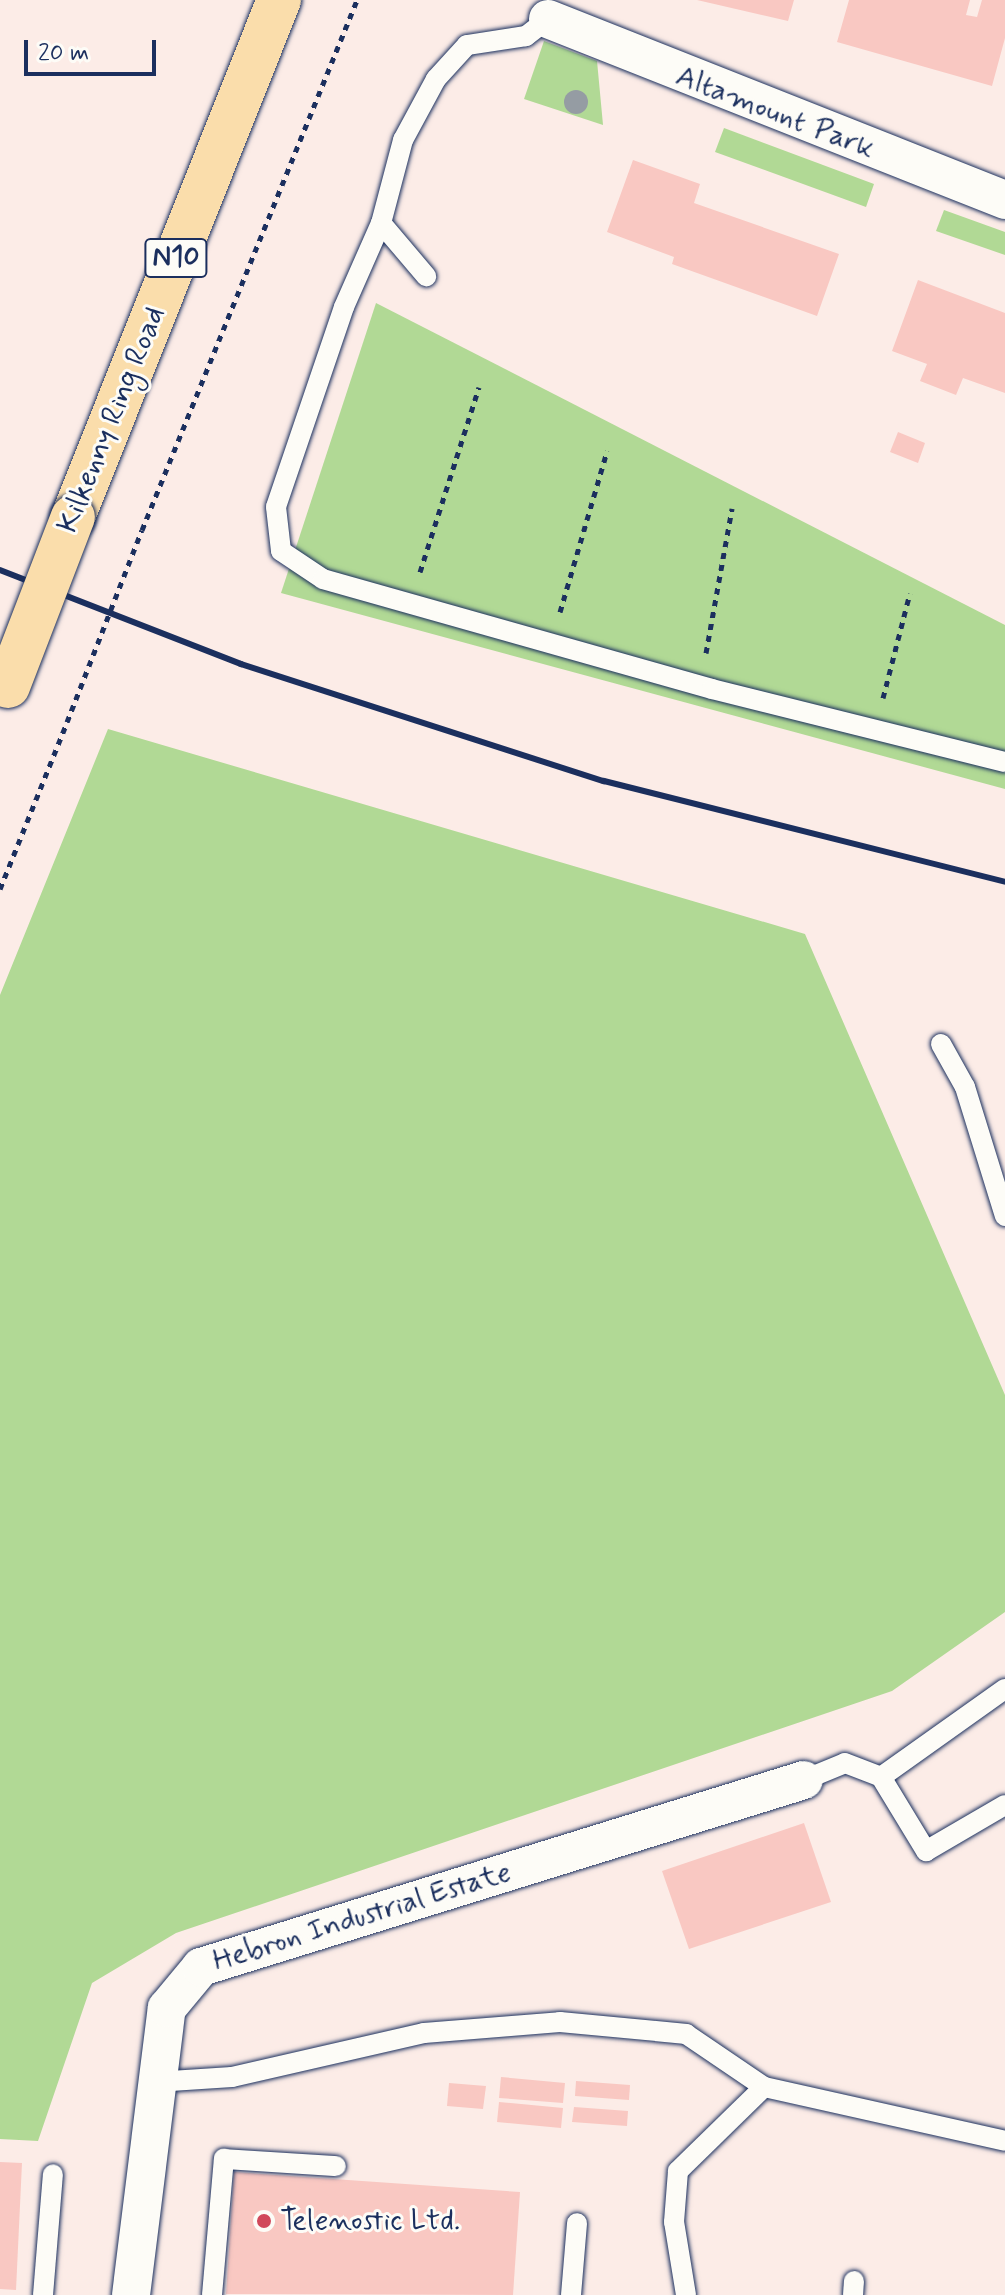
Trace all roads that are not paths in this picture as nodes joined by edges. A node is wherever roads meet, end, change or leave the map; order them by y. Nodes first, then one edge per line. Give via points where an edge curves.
1 (279, 0) edge
2 (548, 19) joint
3 (1005, 200) edge
4 (381, 223) junction
5 (426, 276) dead end
6 (4, 696) edge
7 (1005, 762) edge
8 (941, 1044) dead end
9 (1005, 1216) edge
10 (1005, 1689) edge
11 (881, 1777) junction
12 (804, 1780) joint
13 (1005, 1805) edge
14 (155, 2082) junction
15 (764, 2087) junction
16 (1005, 2141) edge
17 (336, 2166) dead end
18 (53, 2174) dead end
19 (577, 2223) dead end
20 (43, 2295) edge
21 (131, 2295) edge
22 (212, 2295) edge
23 (571, 2295) edge
24 (686, 2295) edge

1 - 6 highway, Kilkenny Ring Road / N10, bridge
2 - 3 street, Altamount Park
2 - 4 lane via 526,36 467,45 448,65 403,140
4 - 5 lane
4 - 7 lane via 344,307 276,507 281,551 323,579 698,685
8 - 9 lane via 965,1087
10 - 11 lane
11 - 12 lane via 845,1763
11 - 13 lane via 926,1851
12 - 14 street, Hebron Industrial Estate via 201,1967 167,2008
14 - 15 lane via 232,2077 424,2033 560,2022 686,2034
14 - 21 street, Hebron Industrial Estate
15 - 16 lane
15 - 24 lane via 678,2171 674,2222
17 - 22 lane via 224,2159
18 - 20 lane
19 - 23 lane

